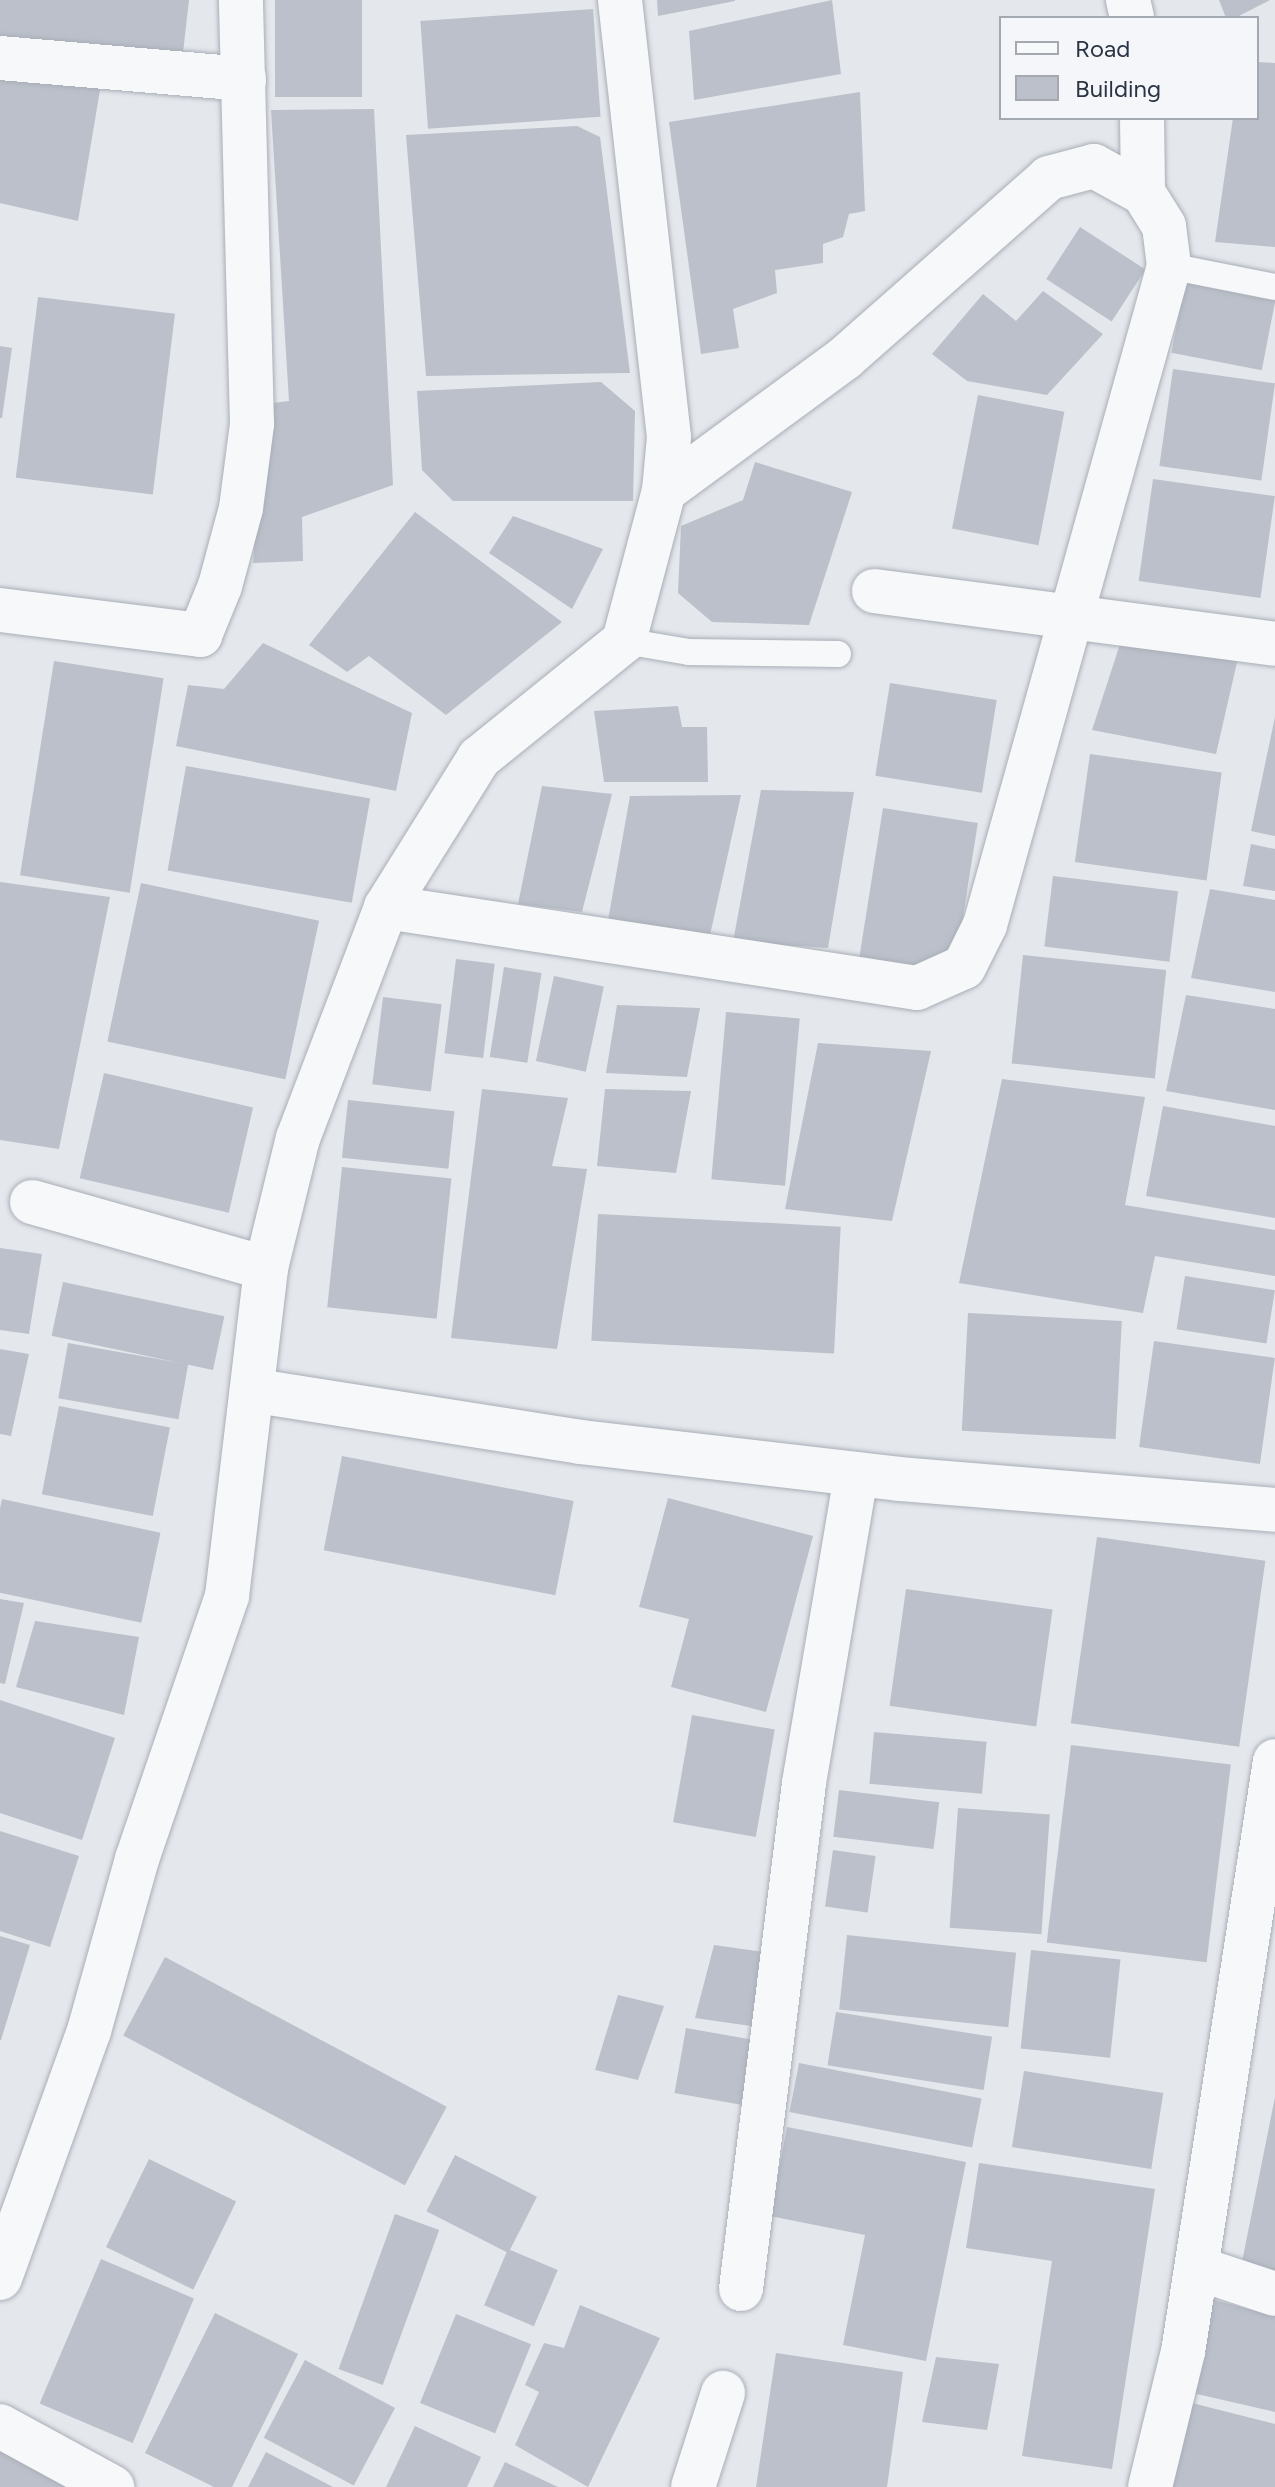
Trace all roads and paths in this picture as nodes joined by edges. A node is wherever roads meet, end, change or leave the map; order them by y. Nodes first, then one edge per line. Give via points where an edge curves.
1 (241, 0) edge
2 (620, 0) edge
3 (0, 58) edge
4 (244, 79) junction
5 (1142, 120) edge
6 (1143, 193) junction
7 (1169, 266) junction
8 (1275, 287) edge
9 (664, 491) junction
10 (874, 591) dead end
11 (0, 610) edge
12 (1070, 615) junction
13 (624, 641) junction
14 (1275, 644) edge
15 (838, 654) dead end
16 (386, 907) junction
17 (32, 1202) dead end
18 (266, 1268) junction
19 (256, 1391) junction
20 (856, 1474) junction
21 (1275, 1510) edge
22 (1275, 1761) edge
23 (1197, 2268) junction
24 (0, 2278) edge
25 (741, 2289) dead end
26 (1275, 2294) edge
27 (723, 2393) dead end
28 (0, 2426) edge
29 (112, 2487) edge
30 (693, 2487) edge
31 (1150, 2487) edge

1 - 4 street
2 - 9 street via 669,437
3 - 4 street
4 - 11 street via 252,424 241,508 200,635
5 - 6 street
6 - 7 street via 1164,226
6 - 9 street via 1094,166 1049,178 845,358
7 - 8 lane
7 - 12 street
9 - 13 street
10 - 12 street
12 - 14 street
12 - 16 street via 985,925 964,967 917,988
13 - 15 lane via 689,652
13 - 16 street via 479,758
16 - 18 street via 298,1138
17 - 18 street
18 - 19 street
19 - 20 street via 580,1442
19 - 24 street via 227,1596 137,1859 89,2031
20 - 21 street
20 - 25 street via 804,1783
22 - 23 street
23 - 26 street
23 - 31 street
27 - 30 street
28 - 29 street

